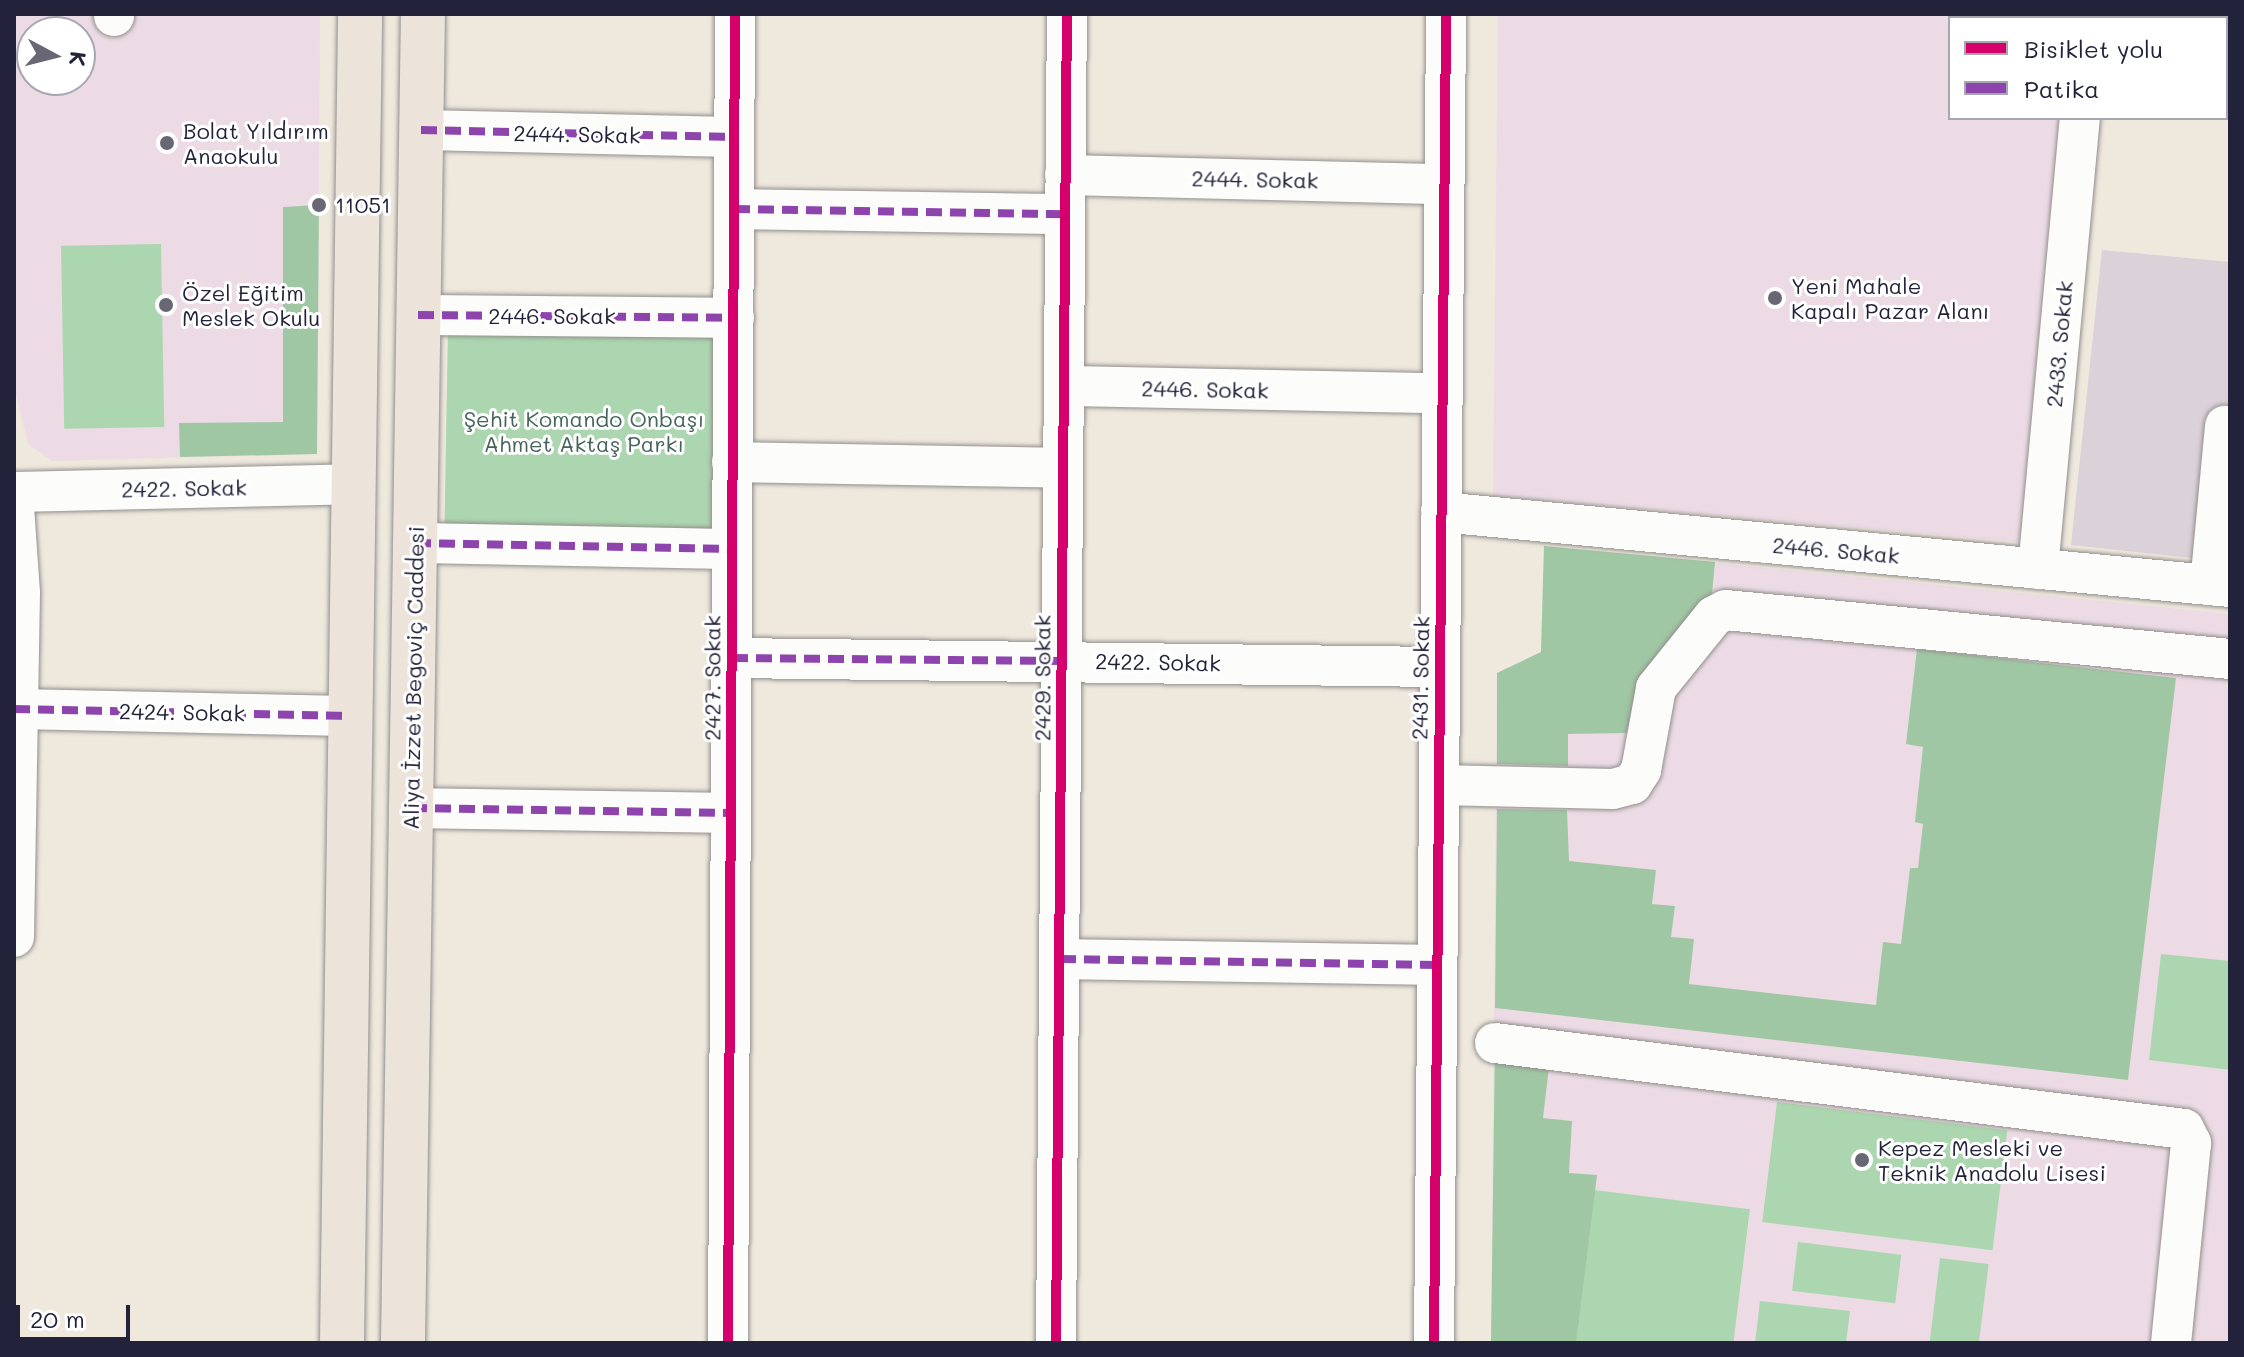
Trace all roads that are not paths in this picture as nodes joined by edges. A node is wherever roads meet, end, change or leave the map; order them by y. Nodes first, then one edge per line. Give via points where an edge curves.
1 (360, 14) edge
2 (423, 14) edge
3 (735, 14) edge
4 (1067, 14) edge
5 (1446, 14) edge
6 (2080, 120) edge
7 (421, 130) junction
8 (734, 137) junction
9 (1065, 175) junction
10 (1444, 184) junction
11 (734, 209) junction
12 (1065, 214) junction
13 (418, 315) junction
14 (734, 318) junction
15 (1064, 386) junction
16 (1442, 393) junction
17 (2225, 426) dead end
18 (732, 462) junction
19 (1063, 468) junction
20 (354, 484) junction
21 (14, 492) edge
22 (14, 507) edge
23 (1441, 512) junction
24 (415, 543) junction
25 (732, 549) junction
26 (2038, 569) junction
27 (2220, 586) edge
28 (732, 658) junction
29 (2230, 659) edge
30 (1062, 661) junction
31 (1440, 667) junction
32 (16, 709) edge
33 (350, 716) junction
34 (1439, 785) junction
35 (411, 808) junction
36 (731, 813) junction
37 (14, 937) edge
38 (1060, 959) junction
39 (1437, 965) junction
40 (1495, 1043) dead end
41 (342, 1343) edge
42 (403, 1343) edge
43 (728, 1343) edge
44 (1056, 1343) edge
45 (1434, 1343) edge
46 (2171, 1343) edge

1 - 20 main road
2 - 7 main road, Aliya İzzet Begoviç Caddesi
3 - 8 street, 2427. Sokak
4 - 9 street, 2429. Sokak
5 - 10 street, 2431. Sokak
6 - 26 street, 2433. Sokak
7 - 8 street, 2444. Sokak
7 - 13 main road, Aliya İzzet Begoviç Caddesi
8 - 11 street, 2427. Sokak
9 - 10 street, 2444. Sokak
9 - 12 street, 2429. Sokak
10 - 16 street, 2431. Sokak
11 - 12 street
11 - 14 street, 2427. Sokak
12 - 15 street, 2429. Sokak
13 - 14 street, 2446. Sokak
13 - 24 main road, Aliya İzzet Begoviç Caddesi
14 - 18 street, 2427. Sokak
15 - 16 street, 2446. Sokak
15 - 19 street, 2429. Sokak
16 - 23 street, 2431. Sokak
17 - 27 street
18 - 19 street
18 - 25 street, 2427. Sokak
19 - 30 street, 2429. Sokak
20 - 21 street, 2422. Sokak
20 - 33 main road
22 - 32 street via 20,593
23 - 26 street, 2446. Sokak
23 - 31 street, 2431. Sokak
24 - 25 street
24 - 35 main road, Aliya İzzet Begoviç Caddesi
25 - 28 street, 2427. Sokak
26 - 27 street, 2446. Sokak
28 - 30 street, 2422. Sokak
28 - 36 street, 2427. Sokak
29 - 34 street via 1726,610 1714,616 1656,688 1641,770 1632,784 1613,789
30 - 31 street, 2422. Sokak
30 - 38 street, 2429. Sokak
31 - 34 street, 2431. Sokak
32 - 33 street, 2424. Sokak
32 - 37 street
33 - 41 main road
34 - 39 street, 2431. Sokak
35 - 36 street
35 - 42 main road, Aliya İzzet Begoviç Caddesi
36 - 43 street, 2427. Sokak
38 - 39 street
38 - 44 street, 2429. Sokak
39 - 45 street, 2431. Sokak
40 - 46 street via 2184,1129 2191,1143

